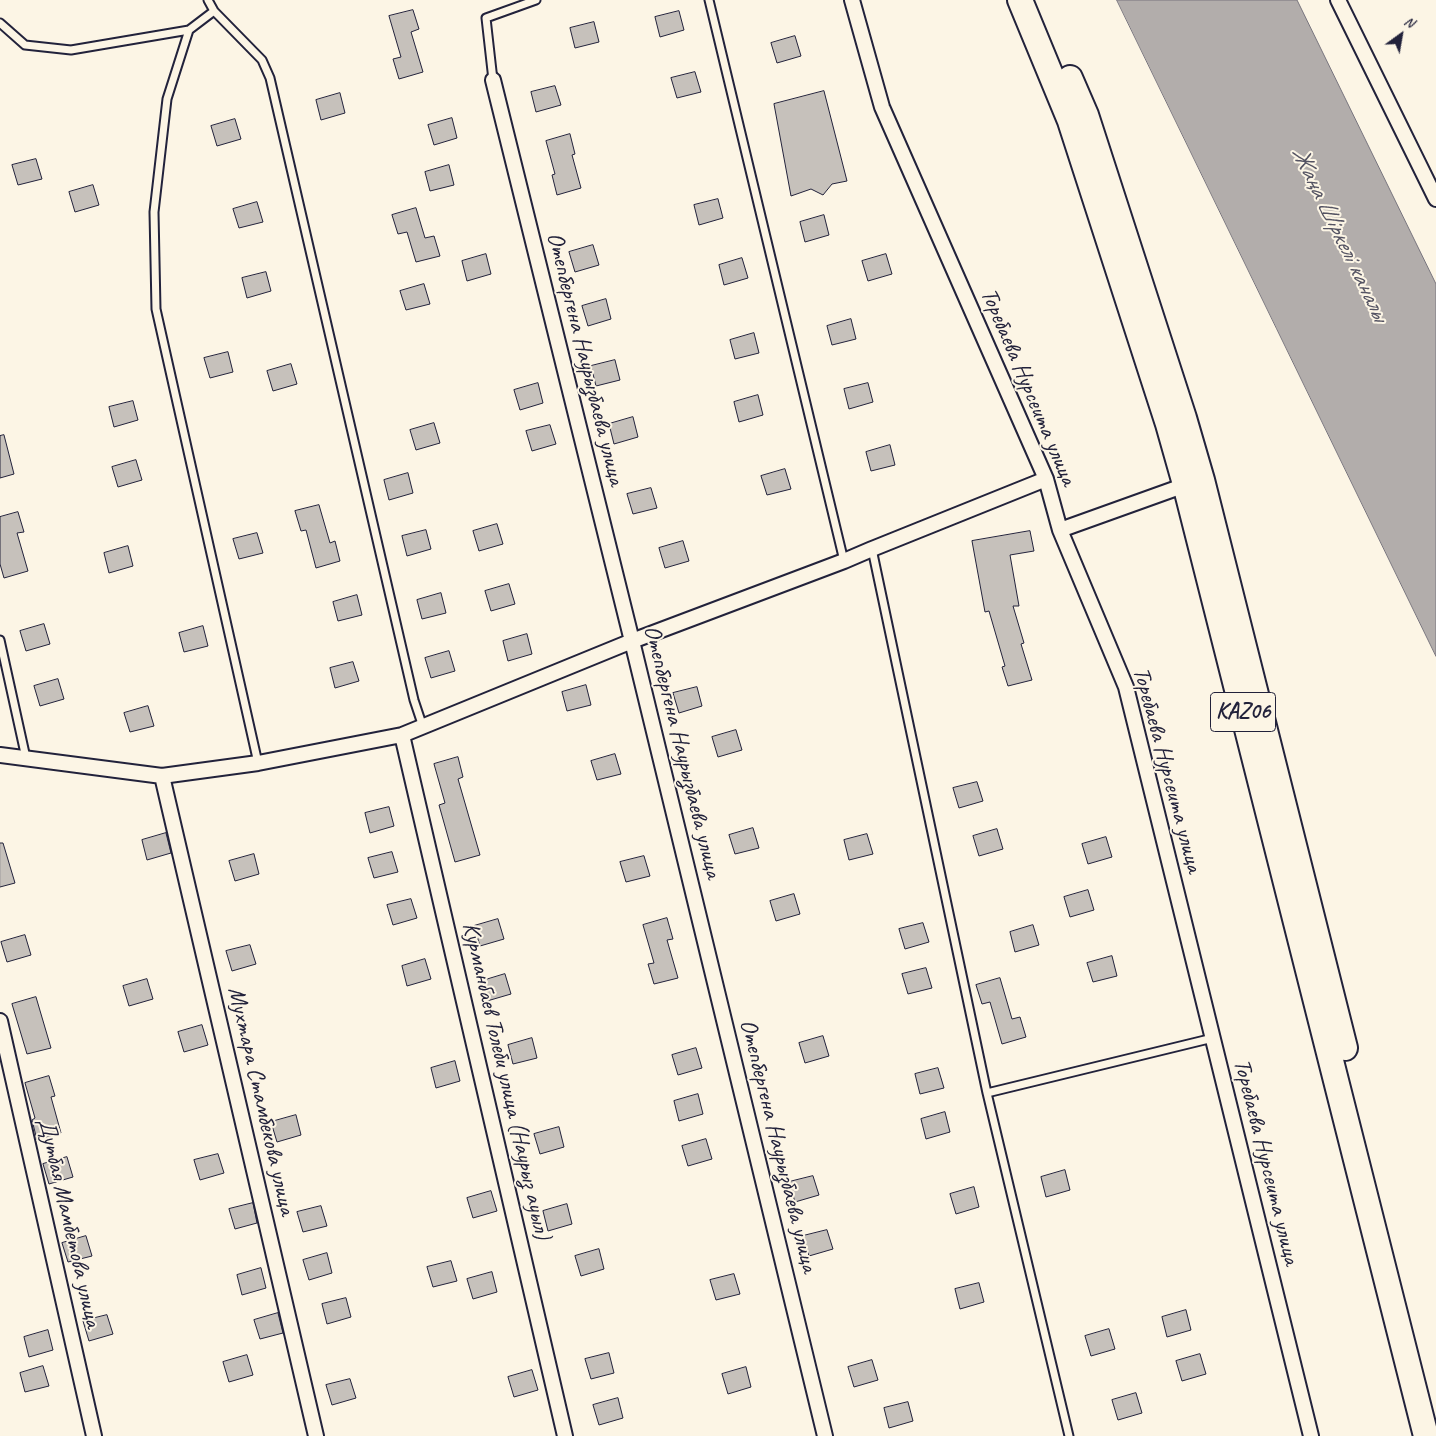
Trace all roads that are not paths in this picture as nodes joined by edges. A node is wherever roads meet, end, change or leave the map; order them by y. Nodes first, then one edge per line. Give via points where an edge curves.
1 (208, 0) edge
2 (536, 0) edge
3 (709, 0) edge
4 (852, 0) edge
5 (1020, 0) edge
6 (1035, 0) edge
7 (1338, 0) edge
8 (214, 11) junction
9 (0, 23) edge
10 (189, 30) junction
11 (493, 80) joint
12 (1436, 199) edge
13 (1046, 479) junction
14 (1194, 482) junction
15 (1060, 530) junction
16 (872, 548) junction
17 (844, 561) junction
18 (0, 640) edge
19 (632, 641) junction
20 (423, 727) junction
21 (402, 736) junction
22 (0, 755) edge
23 (26, 758) junction
24 (258, 763) junction
25 (162, 776) junction
26 (0, 1020) edge
27 (1212, 1038) junction
28 (987, 1094) junction
29 (1436, 1411) edge
30 (94, 1436) edge
31 (316, 1436) edge
32 (566, 1436) edge
33 (825, 1436) edge
34 (1069, 1436) edge
35 (1311, 1436) edge
36 (1426, 1436) edge

1 - 8 lane
2 - 11 lane via 486,18
3 - 17 lane
4 - 13 street, Торебаева Нурсеита улица via 882,107
5 - 14 highway, KАZ06 via 1070,121 1168,424
6 - 14 highway, KАZ06 via 1086,115 1184,418
7 - 12 street
8 - 10 lane
8 - 20 lane via 262,60 270,78 414,700
9 - 10 lane via 25,45 71,50
10 - 24 lane via 167,99 154,212 156,309
11 - 19 street, Отепбергена Наурызбаева улица
13 - 15 street, Торебаева Нурсеита улица
13 - 16 street
14 - 15 street
14 - 29 highway, KАZ06
14 - 36 highway, KАZ06
15 - 27 street, Торебаева Нурсеита улица via 1126,688
16 - 17 street
16 - 28 lane
17 - 19 street
18 - 23 lane
19 - 20 street
19 - 33 street, Отепбергена Наурызбаева улица
20 - 21 street
21 - 24 street
21 - 32 street, Курманбаев Толеби улица (Наурыз ауыл)
22 - 23 street
23 - 25 street
24 - 25 street
25 - 31 street, Мухтара Стамбекова улица
26 - 30 street, Дутбая Мамбетова улица
27 - 28 lane
27 - 35 street, Торебаева Нурсеита улица
28 - 34 lane

